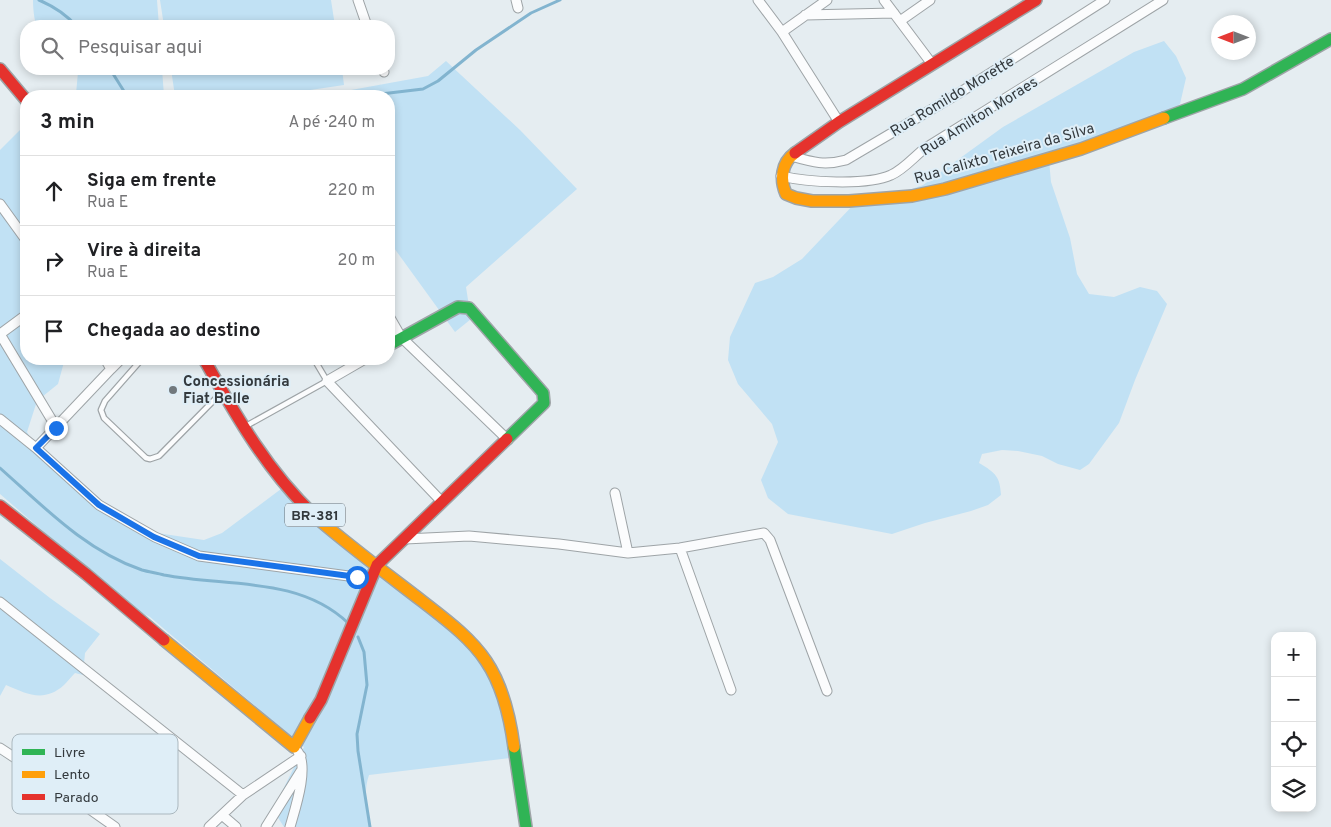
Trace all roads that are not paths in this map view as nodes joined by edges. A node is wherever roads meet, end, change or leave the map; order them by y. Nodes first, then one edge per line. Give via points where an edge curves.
1 (358, 0) edge
2 (758, 0) edge
3 (827, 0) edge
4 (884, 0) edge
5 (930, 0) edge
6 (1036, 0) edge
7 (1104, 0) edge
8 (1158, 1) edge
9 (894, 13) junction
10 (805, 16) junction
11 (365, 20) edge
12 (900, 21) junction
13 (782, 32) junction
14 (1331, 39) edge
15 (932, 64) junction
16 (0, 69) edge
17 (20, 93) edge
18 (839, 122) junction
19 (791, 156) junction
20 (781, 176) junction
21 (0, 204) edge
22 (20, 232) edge
23 (20, 319) edge
24 (395, 327) edge
25 (0, 334) edge
26 (401, 338) junction
27 (395, 342) edge
28 (109, 365) edge
29 (115, 365) edge
30 (137, 365) edge
31 (207, 365) edge
32 (318, 365) edge
33 (355, 365) edge
34 (111, 369) junction
35 (327, 381) junction
36 (222, 392) junction
37 (0, 419) edge
38 (244, 427) junction
39 (56, 428) junction
40 (508, 440) junction
41 (36, 448) junction
42 (615, 493) dead end
43 (442, 502) junction
44 (0, 506) edge
45 (404, 538) junction
46 (680, 548) junction
47 (628, 553) junction
48 (377, 565) junction
49 (371, 579) junction
50 (0, 602) edge
51 (731, 690) dead end
52 (826, 691) dead end
53 (165, 734) edge
54 (178, 744) edge
55 (0, 748) edge
56 (298, 752) junction
57 (12, 756) edge
58 (301, 771) junction
59 (243, 796) junction
60 (97, 814) edge
61 (222, 816) junction
62 (115, 827) edge
63 (210, 827) edge
64 (236, 827) edge
65 (266, 827) edge
66 (290, 827) edge
67 (526, 827) edge

1 - 11 street
2 - 13 street
3 - 10 street
4 - 9 street
5 - 12 street
6 - 15 street
7 - 19 street, Rua Romildo Morette via 956,95 846,160 821,164
8 - 20 street, Rua Amilton Moraes via 924,149 893,175 865,181 814,181
9 - 10 street
9 - 12 street
10 - 13 street
12 - 15 street
13 - 18 street
14 - 20 street, Rua Calixto Teixeira da Silva via 1243,89 1081,149 945,190 912,196 812,201 786,194
15 - 18 street
16 - 17 street
18 - 19 street
19 - 20 street
21 - 22 street
23 - 25 street
24 - 26 street
25 - 39 street
26 - 27 street
26 - 40 street
26 - 40 street via 458,307 469,308 543,393 544,404
28 - 34 street
29 - 34 street
30 - 36 lane via 101,410 104,418 146,458 159,456
31 - 36 street, BR-381
32 - 35 lane
33 - 35 street
34 - 39 street
35 - 38 lane
35 - 43 street
36 - 38 street, BR-381
37 - 41 street
38 - 48 street, BR-381 via 270,467 311,512
39 - 41 street
40 - 43 street
41 - 49 street via 99,505 154,537 199,556
42 - 47 street
43 - 45 street
44 - 56 street
45 - 47 street via 469,536
45 - 48 street
46 - 47 street
46 - 51 street
46 - 52 street via 764,533 770,540
48 - 49 street
48 - 67 street, BR-381 via 466,636 488,663 500,687 510,725
49 - 56 street
50 - 53 street
54 - 59 street
55 - 57 street
56 - 58 street
56 - 59 street
58 - 65 street
58 - 66 street via 302,783
59 - 61 street
60 - 62 street
61 - 63 street
61 - 64 street

